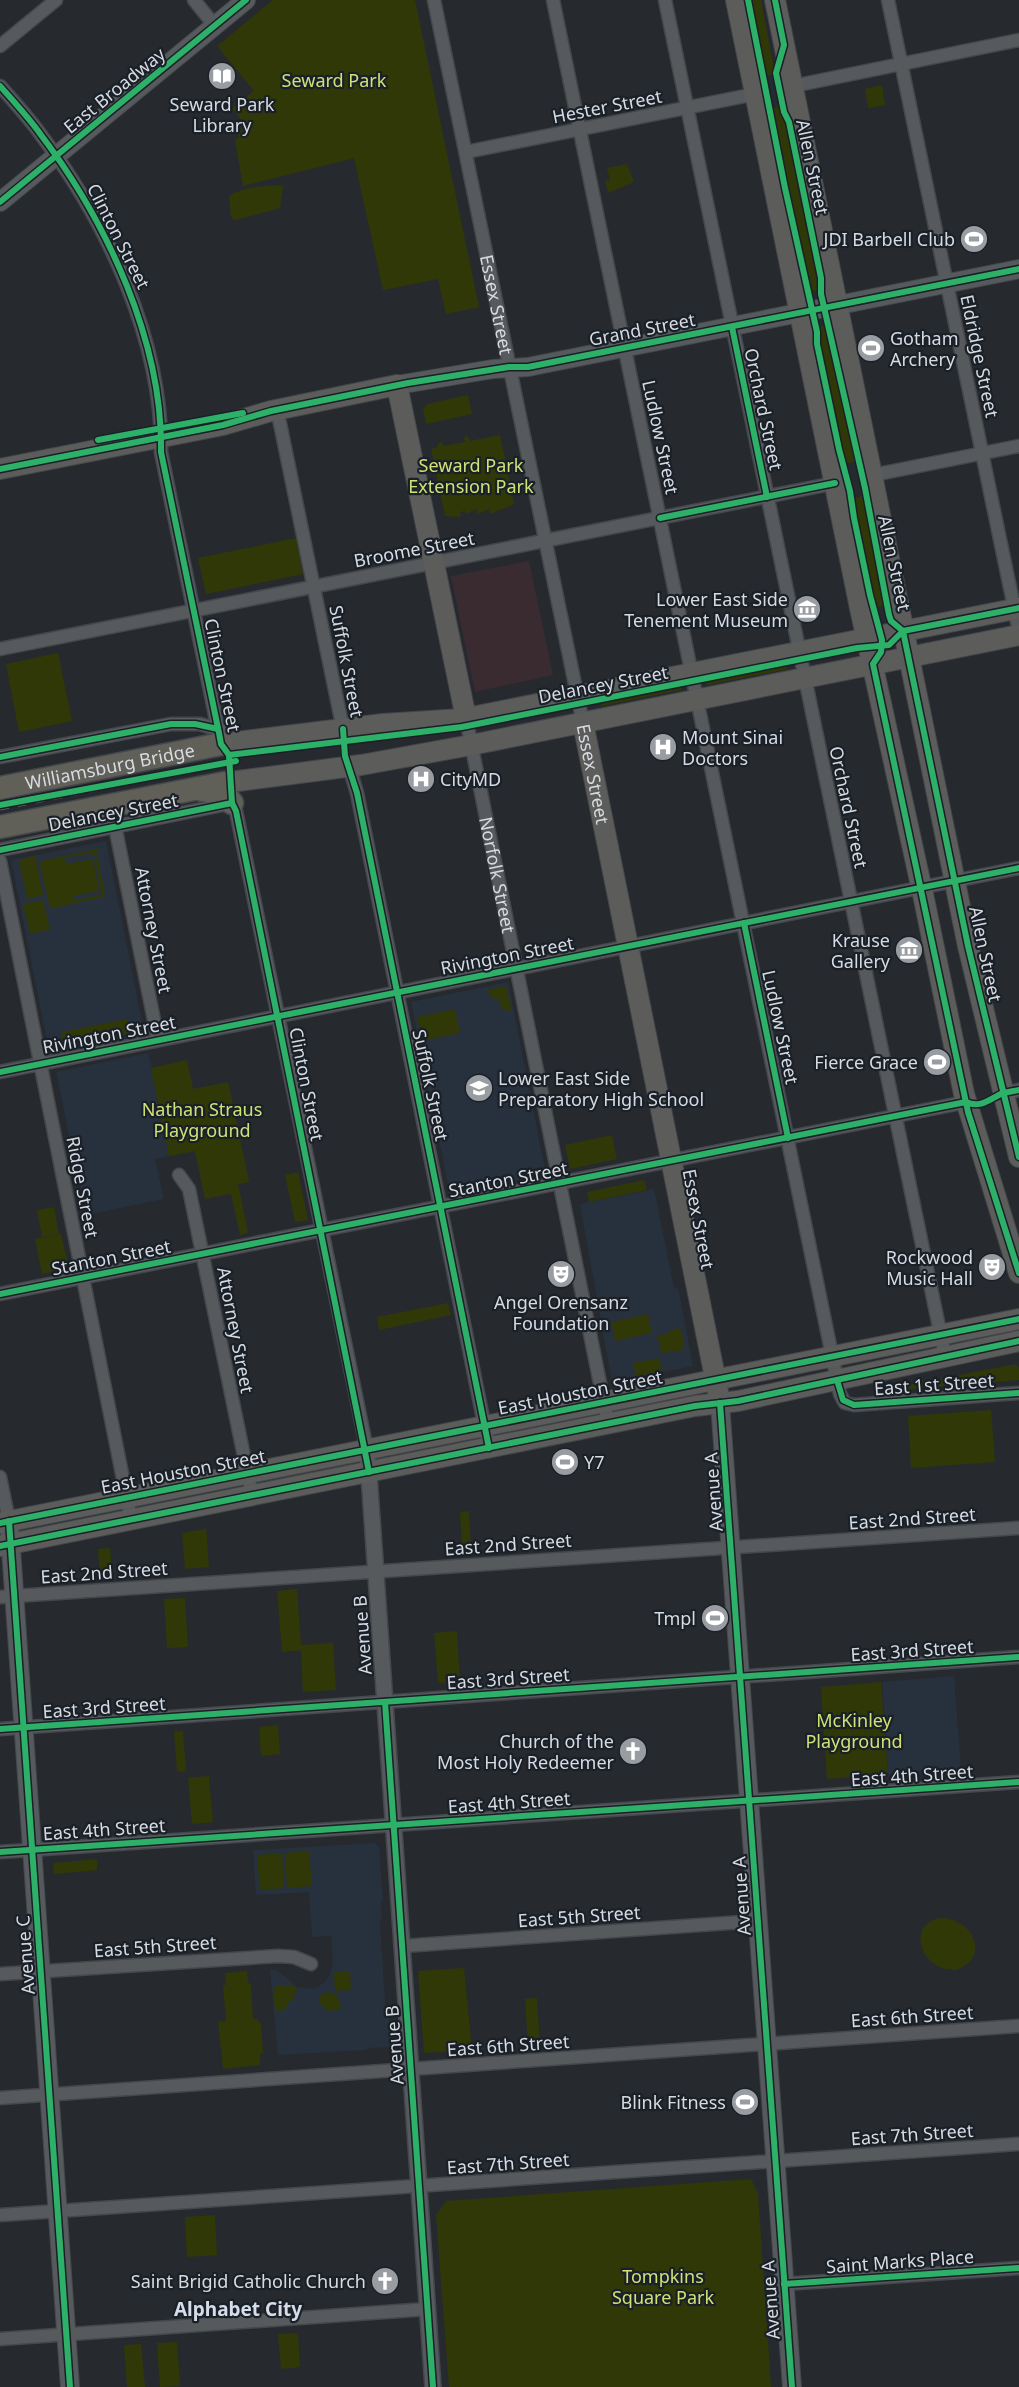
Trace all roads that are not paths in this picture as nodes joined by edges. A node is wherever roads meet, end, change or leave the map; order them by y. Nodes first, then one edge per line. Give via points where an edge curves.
1 (56, 0) edge
2 (194, 0) edge
3 (246, 0) edge
4 (434, 0) edge
5 (553, 0) edge
6 (665, 0) edge
7 (736, 0) edge
8 (775, 0) edge
9 (888, 0) edge
10 (215, 26) junction
11 (1019, 40) edge
12 (0, 46) edge
13 (902, 64) junction
14 (0, 86) edge
15 (793, 86) junction
16 (755, 94) junction
17 (688, 108) junction
18 (581, 129) junction
19 (466, 152) junction
20 (56, 157) junction
21 (0, 202) edge
22 (1019, 269) edge
23 (947, 284) junction
24 (838, 305) junction
25 (798, 313) junction
26 (732, 327) junction
27 (625, 348) junction
28 (509, 367) junction
29 (397, 385) junction
30 (274, 410) junction
31 (162, 432) junction
32 (1019, 446) edge
33 (982, 454) junction
34 (0, 460) edge
35 (0, 469) edge
36 (873, 475) junction
37 (835, 483) junction
38 (767, 497) junction
39 (660, 518) junction
40 (546, 541) junction
41 (434, 563) junction
42 (314, 587) junction
43 (1017, 608) edge
44 (194, 610) junction
45 (903, 631) junction
46 (1019, 631) edge
47 (1019, 635) edge
48 (867, 638) junction
49 (0, 649) edge
50 (800, 651) junction
51 (909, 657) junction
52 (873, 664) junction
53 (692, 672) junction
54 (805, 678) junction
55 (577, 695) junction
56 (698, 699) junction
57 (466, 718) junction
58 (583, 722) junction
59 (343, 729) junction
60 (220, 736) junction
61 (471, 745) junction
62 (0, 757) edge
63 (348, 766) junction
64 (0, 788) edge
65 (231, 793) junction
66 (115, 826) junction
67 (4, 827) edge
68 (0, 850) edge
69 (0, 861) edge
70 (1019, 868) edge
71 (955, 881) junction
72 (922, 888) junction
73 (851, 902) junction
74 (744, 923) junction
75 (628, 946) junction
76 (516, 968) junction
77 (397, 992) junction
78 (278, 1016) junction
79 (158, 1040) junction
80 (40, 1064) junction
81 (0, 1072) edge
82 (1011, 1092) edge
83 (966, 1102) junction
84 (895, 1117) junction
85 (788, 1138) junction
86 (1019, 1157) edge
87 (672, 1161) junction
88 (179, 1175) dead end
89 (560, 1183) junction
90 (441, 1207) junction
91 (321, 1231) junction
92 (204, 1254) junction
93 (1019, 1273) edge
94 (83, 1278) junction
95 (0, 1294) edge
96 (1019, 1319) edge
97 (941, 1335) junction
98 (1019, 1341) edge
99 (833, 1356) junction
100 (946, 1356) junction
101 (716, 1380) junction
102 (838, 1380) junction
103 (1019, 1393) edge
104 (604, 1402) junction
105 (720, 1403) junction
106 (608, 1423) junction
107 (486, 1426) junction
108 (489, 1448) junction
109 (367, 1450) junction
110 (370, 1472) junction
111 (247, 1474) junction
112 (0, 1477) edge
113 (252, 1495) junction
114 (127, 1498) junction
115 (131, 1519) junction
116 (4, 1522) edge
117 (1019, 1528) edge
118 (6, 1544) edge
119 (731, 1548) junction
120 (377, 1570) junction
121 (7, 1596) edge
122 (1019, 1657) edge
123 (740, 1677) junction
124 (385, 1702) junction
125 (24, 1727) junction
126 (0, 1729) edge
127 (1019, 1782) edge
128 (749, 1801) junction
129 (394, 1824) junction
130 (32, 1850) junction
131 (0, 1852) edge
132 (758, 1921) junction
133 (402, 1946) junction
134 (310, 1964) dead end
135 (41, 1971) junction
136 (0, 1974) edge
137 (1019, 2026) edge
138 (766, 2044) junction
139 (411, 2069) junction
140 (50, 2095) junction
141 (0, 2098) edge
142 (1019, 2144) edge
143 (774, 2161) junction
144 (419, 2186) junction
145 (58, 2211) junction
146 (0, 2215) edge
147 (1019, 2268) edge
148 (784, 2284) junction
149 (428, 2309) junction
150 (66, 2335) junction
151 (0, 2339) edge
152 (70, 2387) edge
153 (433, 2387) edge
154 (792, 2387) edge

1 - 12 street
2 - 10 street
3 - 10 main road, East Broadway
4 - 19 street, Essex Street
5 - 18 street, Ludlow Street
6 - 17 street, Orchard Street
7 - 16 main road
8 - 15 main road, Allen Street
9 - 13 street, Eldridge Street
10 - 20 main road, East Broadway
11 - 13 street
13 - 15 street
13 - 23 street, Eldridge Street
14 - 20 street, Clinton Street
15 - 24 main road, Allen Street
16 - 17 street, Hester Street
16 - 25 main road
17 - 18 street, Hester Street
17 - 26 street, Orchard Street
18 - 19 street, Hester Street
18 - 27 street, Ludlow Street
19 - 28 street, Essex Street
20 - 21 main road, East Broadway
20 - 31 street, Clinton Street via 103,236 134,301 150,360
22 - 23 main road, Grand Street
23 - 24 main road, Grand Street
23 - 33 street, Eldridge Street
24 - 25 main road, Grand Street
24 - 36 main road, Allen Street
25 - 26 main road, Grand Street
25 - 37 main road
26 - 27 main road, Grand Street
26 - 38 street, Orchard Street
27 - 28 main road, Grand Street via 528,367
27 - 39 street, Ludlow Street
28 - 29 main road, Grand Street
28 - 40 street, Essex Street
29 - 30 main road, Grand Street
29 - 41 main road, Norfolk Street
30 - 31 main road, Grand Street via 222,426
30 - 42 street, Suffolk Street
31 - 34 main road, Grand Street
31 - 35 main road, Grand Street
31 - 44 street, Clinton Street via 161,452
32 - 33 street
33 - 36 street
33 - 43 street, Eldridge Street
36 - 45 main road, Allen Street
37 - 38 street, Broome Street
37 - 48 main road
38 - 39 street, Broome Street
38 - 50 street, Orchard Street
39 - 40 street, Broome Street
39 - 53 street, Ludlow Street
40 - 41 street, Broome Street
40 - 55 street, Essex Street
41 - 42 street, Broome Street
41 - 57 main road, Norfolk Street
42 - 44 street, Broome Street
42 - 59 street, Suffolk Street
43 - 45 main road, Delancey Street
43 - 46 street, Eldridge Street
44 - 49 street, Broome Street
44 - 60 street, Clinton Street
45 - 48 main road, Delancey Street
45 - 51 main road, Allen Street
47 - 51 main road, Delancey Street
48 - 50 main road, Delancey Street
48 - 52 main road
50 - 53 main road, Delancey Street
50 - 54 street, Orchard Street
51 - 52 main road, Delancey Street
51 - 71 main road, Allen Street
52 - 54 main road, Delancey Street
52 - 72 main road
53 - 55 main road, Delancey Street
53 - 56 street, Ludlow Street
54 - 56 main road, Delancey Street
54 - 73 street, Orchard Street
55 - 57 main road, Delancey Street
55 - 58 street, Essex Street
56 - 58 main road, Delancey Street
56 - 74 street, Ludlow Street
57 - 59 main road, Delancey Street
57 - 61 street, Norfolk Street
58 - 61 main road, Delancey Street
58 - 75 main road, Essex Street
59 - 60 main road, Delancey Street via 246,741
60 - 62 street, Delancey Street via 194,724 171,724
60 - 64 highway, Williamsburg Bridge
61 - 63 main road, Delancey Street
61 - 76 street, Norfolk Street
63 - 65 main road, Delancey Street
63 - 77 street, Suffolk Street via 357,793
65 - 66 street, Delancey Street
65 - 67 highway via 198,789
65 - 78 street, Clinton Street
66 - 68 street, Delancey Street
66 - 79 street, Attorney Street
69 - 80 street, Ridge Street
70 - 71 street, Rivington Street
71 - 72 street, Rivington Street
71 - 82 main road, Allen Street
72 - 73 street, Rivington Street
72 - 83 main road
73 - 74 street, Rivington Street
73 - 84 street, Orchard Street
74 - 75 street, Rivington Street
74 - 85 street, Ludlow Street
75 - 76 street, Rivington Street
75 - 87 main road, Essex Street
76 - 77 street, Rivington Street
76 - 89 street, Norfolk Street
77 - 78 street, Rivington Street
77 - 90 street, Suffolk Street
78 - 79 street, Rivington Street
78 - 91 street, Clinton Street
79 - 80 street, Rivington Street
80 - 81 street, Rivington Street
80 - 94 street, Ridge Street
82 - 86 main road, Allen Street
83 - 84 street, Stanton Street
83 - 93 main road
84 - 85 street, Stanton Street
84 - 97 street, Orchard Street
85 - 87 street, Stanton Street
85 - 99 street, Ludlow Street
87 - 89 street, Stanton Street
87 - 101 main road, Essex Street
88 - 92 street, Attorney Street via 189,1189
89 - 90 street, Stanton Street
89 - 104 street, Norfolk Street
90 - 91 street, Stanton Street
90 - 107 street, Suffolk Street
91 - 92 street, Stanton Street
91 - 109 street, Clinton Street
92 - 94 street, Stanton Street
92 - 111 street, Attorney Street
94 - 95 street, Stanton Street
94 - 114 street, Ridge Street
96 - 97 main road, East Houston Street
97 - 99 main road, East Houston Street
97 - 100 street, Orchard Street
98 - 100 main road, East Houston Street
99 - 101 main road, East Houston Street
99 - 102 street, Ludlow Street
100 - 102 main road, East Houston Street
101 - 104 main road, East Houston Street
101 - 105 main road, Essex Street
102 - 103 street, East 1st Street via 843,1400 854,1405
102 - 105 main road, East Houston Street
104 - 106 street, Norfolk Street
104 - 107 main road, East Houston Street
105 - 106 main road, East Houston Street
105 - 119 main road, Avenue A
106 - 108 main road, East Houston Street
107 - 108 street, Suffolk Street
107 - 109 main road, East Houston Street
108 - 110 main road, East Houston Street
109 - 110 street, Avenue B
109 - 111 main road, East Houston Street
110 - 113 main road, East Houston Street
110 - 120 street, Avenue B
111 - 113 street, Attorney Street
111 - 114 main road, East Houston Street
112 - 116 street
113 - 115 main road, East Houston Street
114 - 115 street, Ridge Street
114 - 116 main road, East Houston Street
115 - 118 main road, East Houston Street
116 - 118 main road, Avenue C
117 - 119 street, East 2nd Street
118 - 121 main road, Avenue C
119 - 120 street, East 2nd Street
119 - 123 main road, Avenue A
120 - 121 street, East 2nd Street
120 - 124 street, Avenue B
121 - 125 main road, Avenue C
122 - 123 street, East 3rd Street
123 - 124 street, East 3rd Street
123 - 128 main road, Avenue A
124 - 125 street, East 3rd Street
124 - 129 street, Avenue B
125 - 126 street, East 3rd Street
125 - 130 main road, Avenue C
127 - 128 street, East 4th Street
128 - 129 street, East 4th Street
128 - 132 main road, Avenue A
129 - 130 street, East 4th Street
129 - 133 street, Avenue B
130 - 131 street, East 4th Street
130 - 135 main road, Avenue C
132 - 133 street, East 5th Street
132 - 138 main road, Avenue A
133 - 139 street, Avenue B
134 - 135 street, East 5th Street via 294,1957 278,1956
135 - 136 street, East 5th Street
135 - 140 main road, Avenue C
137 - 138 street, East 6th Street
138 - 139 street, East 6th Street
138 - 143 main road, Avenue A
139 - 140 street, East 6th Street
139 - 144 street, Avenue B
140 - 141 street, East 6th Street
140 - 145 main road, Avenue C
142 - 143 street, East 7th Street
143 - 144 street, East 7th Street
143 - 148 main road, Avenue A
144 - 145 street, East 7th Street
144 - 149 street, Avenue B
145 - 146 street, East 7th Street
145 - 150 main road, Avenue C
147 - 148 street, Saint Marks Place
148 - 154 main road, Avenue A
149 - 150 street
149 - 153 street, Avenue B
150 - 151 street
150 - 152 main road, Avenue C

